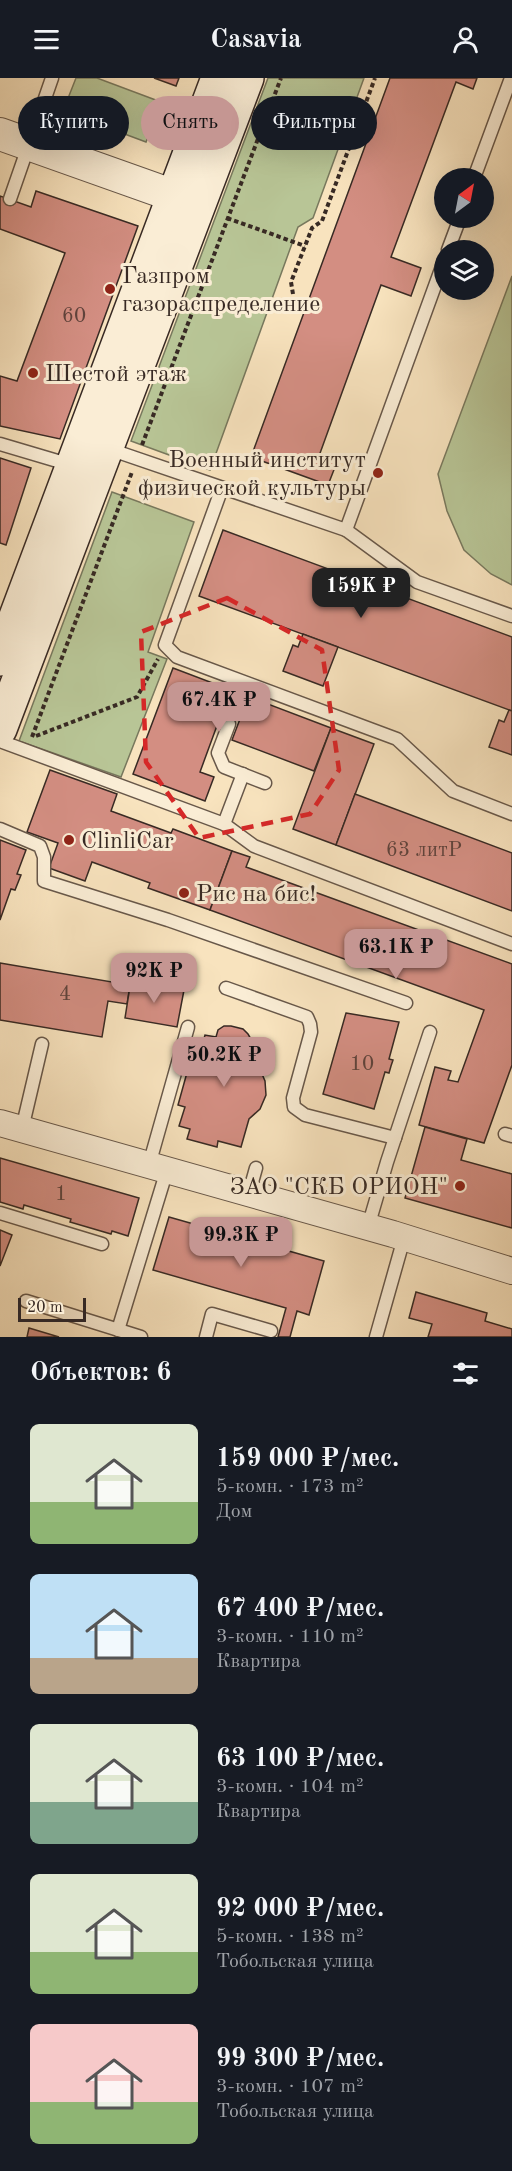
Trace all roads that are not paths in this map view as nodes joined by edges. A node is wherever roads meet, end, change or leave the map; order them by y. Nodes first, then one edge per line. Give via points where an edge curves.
1 (52, 78) edge
2 (218, 78) edge
3 (247, 78) edge
4 (511, 78) edge
5 (14, 139) edge
6 (478, 168) edge
7 (10, 199) dead end
8 (198, 205) junction
9 (434, 288) edge
10 (0, 444) edge
11 (90, 457) junction
12 (222, 488) junction
13 (345, 530) junction
14 (512, 616) edge
15 (0, 659) edge
16 (229, 724) dead end
17 (0, 729) edge
18 (0, 741) edge
19 (243, 774) junction
20 (265, 783) dead end
21 (512, 814) edge
22 (224, 824) junction
23 (0, 829) edge
24 (512, 944) edge
25 (226, 988) dead end
26 (406, 1003) dead end
27 (188, 1027) dead end
28 (430, 1032) dead end
29 (42, 1044) dead end
30 (11, 1126) edge
31 (395, 1138) junction
32 (158, 1168) junction
33 (256, 1168) dead end
34 (249, 1193) junction
35 (0, 1213) edge
36 (368, 1227) junction
37 (404, 1238) junction
38 (102, 1244) dead end
39 (512, 1271) edge
40 (26, 1301) dead end
41 (118, 1330) junction
42 (271, 1331) dead end
43 (141, 1337) edge
44 (206, 1337) edge
45 (376, 1337) edge

1 - 5 lane
2 - 8 main road
3 - 8 main road
4 - 6 lane
5 - 7 lane
5 - 8 street
8 - 11 main road
9 - 13 lane
10 - 11 lane
11 - 12 lane
11 - 15 main road
11 - 17 main road
12 - 13 lane
12 - 21 lane via 165,645 177,657 397,739 453,791
13 - 14 lane via 417,582
16 - 19 lane via 218,753 224,767
18 - 22 lane
19 - 20 lane
19 - 22 lane
22 - 24 lane via 254,846
23 - 26 lane via 40,846 44,880
25 - 31 lane via 307,1017 311,1032 294,1107 305,1115
27 - 32 lane
28 - 31 lane
29 - 30 lane
30 - 32 street
31 - 36 lane
32 - 34 street
32 - 41 lane
33 - 34 lane
34 - 36 street
35 - 38 lane
36 - 37 street
37 - 39 street
37 - 45 lane
40 - 41 lane
41 - 43 lane
42 - 44 lane via 212,1314

